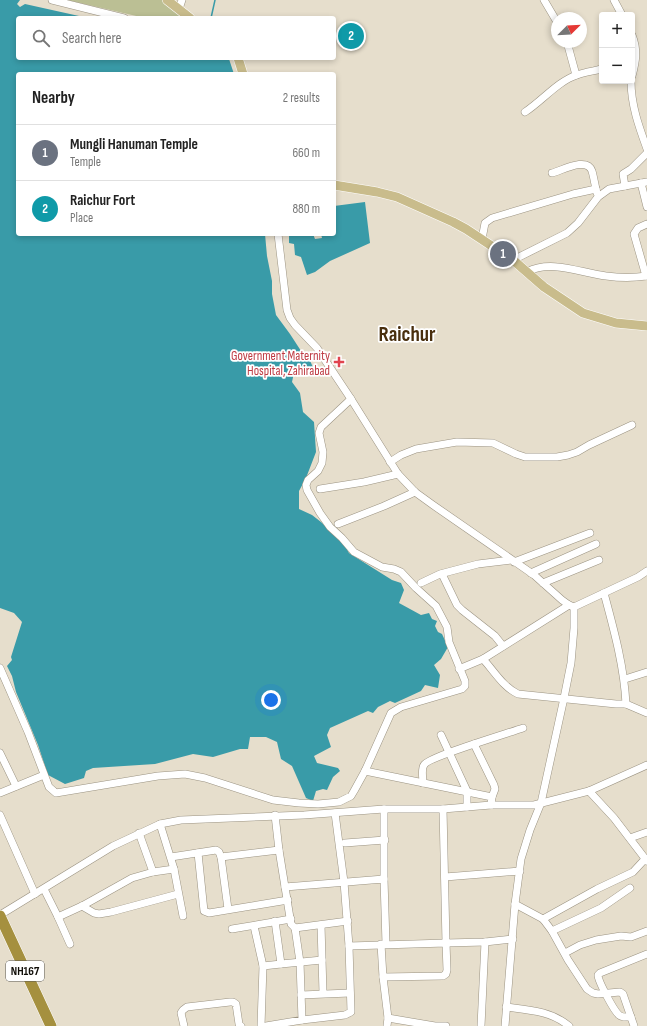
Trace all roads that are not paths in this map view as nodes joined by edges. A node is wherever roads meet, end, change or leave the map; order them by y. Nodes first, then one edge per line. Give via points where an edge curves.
1 (52, 0) edge
2 (167, 0) edge
3 (182, 0) edge
4 (544, 0) edge
5 (616, 1) edge
6 (179, 9) junction
7 (551, 12) edge
8 (621, 12) edge
9 (116, 16) edge
10 (188, 16) edge
11 (635, 46) edge
12 (569, 48) edge
13 (239, 60) edge
14 (635, 65) edge
15 (599, 70) edge
16 (242, 72) edge
17 (576, 75) junction
18 (631, 84) edge
19 (525, 112) dead end
20 (647, 149) edge
21 (647, 153) edge
22 (552, 173) dead end
23 (644, 182) edge
24 (336, 185) edge
25 (625, 186) junction
26 (597, 193) junction
27 (647, 207) edge
28 (647, 224) edge
29 (278, 236) edge
30 (482, 239) junction
31 (513, 260) junction
32 (527, 272) junction
33 (646, 276) edge
34 (647, 326) edge
35 (351, 399) junction
36 (632, 425) dead end
37 (390, 462) junction
38 (398, 474) junction
39 (320, 489) dead end
40 (415, 492) junction
41 (338, 524) dead end
42 (590, 533) dead end
43 (596, 544) dead end
44 (599, 560) dead end
45 (513, 561) junction
46 (647, 571) edge
47 (531, 573) junction
48 (442, 574) junction
49 (421, 583) dead end
50 (543, 583) junction
51 (604, 593) junction
52 (571, 606) junction
53 (503, 646) junction
54 (483, 659) junction
55 (0, 668) edge
56 (459, 669) junction
57 (647, 672) edge
58 (625, 679) junction
59 (564, 698) junction
60 (626, 704) junction
61 (647, 713) edge
62 (523, 728) dead end
63 (441, 735) dead end
64 (474, 744) junction
65 (449, 752) junction
66 (0, 753) edge
67 (647, 765) edge
68 (365, 771) junction
69 (44, 775) junction
70 (423, 783) junction
71 (16, 786) junction
72 (467, 791) junction
73 (589, 791) junction
74 (0, 793) edge
75 (492, 797) junction
76 (541, 803) junction
77 (491, 805) junction
78 (467, 807) junction
79 (384, 809) junction
80 (443, 809) junction
81 (335, 813) junction
82 (0, 815) edge
83 (275, 815) junction
84 (160, 824) junction
85 (647, 832) edge
86 (139, 833) junction
87 (630, 838) junction
88 (385, 840) junction
89 (345, 843) dead end
90 (279, 850) junction
91 (198, 853) junction
92 (171, 857) junction
93 (221, 858) junction
94 (646, 860) edge
95 (174, 869) junction
96 (520, 871) junction
97 (153, 872) junction
98 (444, 878) junction
99 (384, 879) junction
100 (344, 882) junction
101 (285, 887) junction
102 (630, 888) dead end
103 (44, 889) junction
104 (35, 894) junction
105 (178, 894) junction
106 (288, 900) junction
107 (515, 904) junction
108 (82, 906) junction
109 (228, 909) junction
110 (0, 916) edge
111 (183, 916) dead end
112 (58, 917) junction
113 (291, 919) junction
114 (543, 919) junction
115 (275, 921) junction
116 (348, 921) junction
117 (321, 925) junction
118 (254, 926) junction
119 (295, 928) junction
120 (0, 929) edge
121 (232, 929) dead end
122 (552, 931) junction
123 (647, 931) edge
124 (513, 939) junction
125 (485, 942) junction
126 (446, 943) junction
127 (70, 944) dead end
128 (384, 944) junction
129 (349, 946) junction
130 (565, 953) junction
131 (647, 954) edge
132 (322, 960) junction
133 (300, 962) junction
134 (280, 964) junction
135 (263, 966) junction
136 (383, 977) junction
137 (323, 993) junction
138 (350, 993) junction
139 (605, 993) junction
140 (301, 995) junction
141 (506, 1007) junction
142 (631, 1017) junction
143 (388, 1018) junction
144 (299, 1022) edge
145 (44, 1026) edge
146 (51, 1026) edge
147 (184, 1026) edge
148 (241, 1026) edge
149 (261, 1026) edge
150 (266, 1026) edge
151 (387, 1026) edge
152 (446, 1026) edge
153 (481, 1026) edge
154 (505, 1026) edge
155 (569, 1026) edge
156 (634, 1026) edge

1 - 9 street
2 - 6 main road
3 - 6 street
4 - 7 street
5 - 8 street
6 - 10 main road
11 - 14 street
12 - 17 street
13 - 16 main road
15 - 17 street
17 - 19 street via 549,92
18 - 20 street via 637,121
21 - 25 street via 624,174
22 - 26 street via 571,166 587,165 592,170
23 - 25 street
23 - 27 street
24 - 30 main road via 397,198 466,229
25 - 26 street
26 - 30 street via 573,194 492,218 485,223
26 - 31 street via 578,223 567,233
28 - 33 street via 638,228 634,234
29 - 35 street via 290,318 317,348
30 - 31 main road
31 - 32 main road
32 - 33 street via 532,269 553,267 607,276
32 - 34 main road via 544,287 583,313 616,323
35 - 37 street
35 - 56 street via 321,427 322,463 308,480 307,490 320,514 354,552 382,567 400,572 436,606 447,627 449,642
36 - 37 street via 568,456 525,457 493,443 457,442 416,449
37 - 38 street
38 - 39 street
38 - 40 street
40 - 41 street
40 - 45 street
42 - 45 street
43 - 47 street
44 - 50 street
45 - 47 street
45 - 48 street via 478,564
46 - 51 street
47 - 50 street
48 - 49 street
48 - 53 street via 457,605 495,636
50 - 52 street
51 - 52 street
51 - 58 street
52 - 53 street
52 - 59 street via 574,628
53 - 54 street
54 - 56 street
54 - 59 street via 510,690 518,694
55 - 69 street
56 - 68 street via 465,681 462,689 391,713
57 - 58 street
58 - 60 street
59 - 60 street
59 - 76 street
60 - 61 street
62 - 64 street
63 - 65 street
64 - 65 street
64 - 75 street via 494,784
65 - 70 street via 424,764
65 - 72 street
66 - 71 street
67 - 73 street
68 - 69 street via 351,796 339,802 318,804 273,800 185,774 56,793 49,787
68 - 70 street
69 - 71 street
70 - 72 street
71 - 74 street
72 - 75 street
72 - 78 street
73 - 76 street
73 - 87 street
75 - 77 street
76 - 77 street
76 - 96 street via 521,859
77 - 78 street
78 - 80 street
79 - 80 street
79 - 81 street
79 - 88 street
80 - 98 street
81 - 83 street
81 - 100 street
82 - 104 street
83 - 84 street via 181,820
83 - 90 street
84 - 86 street
84 - 92 street
85 - 87 street
86 - 97 street
86 - 103 street via 113,846
87 - 94 street
88 - 89 street
88 - 99 street
90 - 93 street
90 - 101 street
91 - 92 street
91 - 93 street via 216,850
91 - 109 street via 204,910 209,913
92 - 95 street
93 - 109 street
94 - 114 street via 633,872
95 - 97 street
95 - 105 street
96 - 98 street
96 - 107 street
97 - 108 street via 132,878
98 - 126 street
99 - 100 street
99 - 128 street
100 - 101 street
100 - 116 street
101 - 106 street
102 - 122 street via 614,901
103 - 104 street
103 - 112 street
104 - 110 street
105 - 108 street via 100,914
105 - 111 street
106 - 109 street
106 - 113 street
107 - 114 street
107 - 124 street
108 - 112 street
110 - 146 highway, NH167
112 - 127 street
113 - 115 street
113 - 119 street via 291,924
114 - 122 street
115 - 118 street
115 - 134 street
116 - 117 street
116 - 129 street
117 - 119 street
117 - 132 street
118 - 121 street
118 - 135 street
119 - 133 street
120 - 145 highway, NH167
122 - 130 street
123 - 130 street via 630,937 596,940
124 - 125 street
124 - 141 street
125 - 126 street
125 - 153 street
126 - 128 street
126 - 136 street via 447,970 443,976
128 - 129 street
128 - 136 street
129 - 138 street
130 - 139 street via 587,989 593,993
131 - 139 street via 600,973 598,979
132 - 133 street
132 - 137 street
133 - 134 street
133 - 140 street
134 - 135 street
135 - 149 street
136 - 143 street
137 - 138 street
137 - 140 street
138 - 144 street via 349,1014
139 - 142 street via 618,1015 623,1018
139 - 142 street via 623,994
140 - 144 street
141 - 154 street
141 - 155 street via 550,1014
142 - 156 street
143 - 151 street
143 - 152 street
144 - 150 street
147 - 148 street via 181,1013 187,1008 233,1002 236,1004

